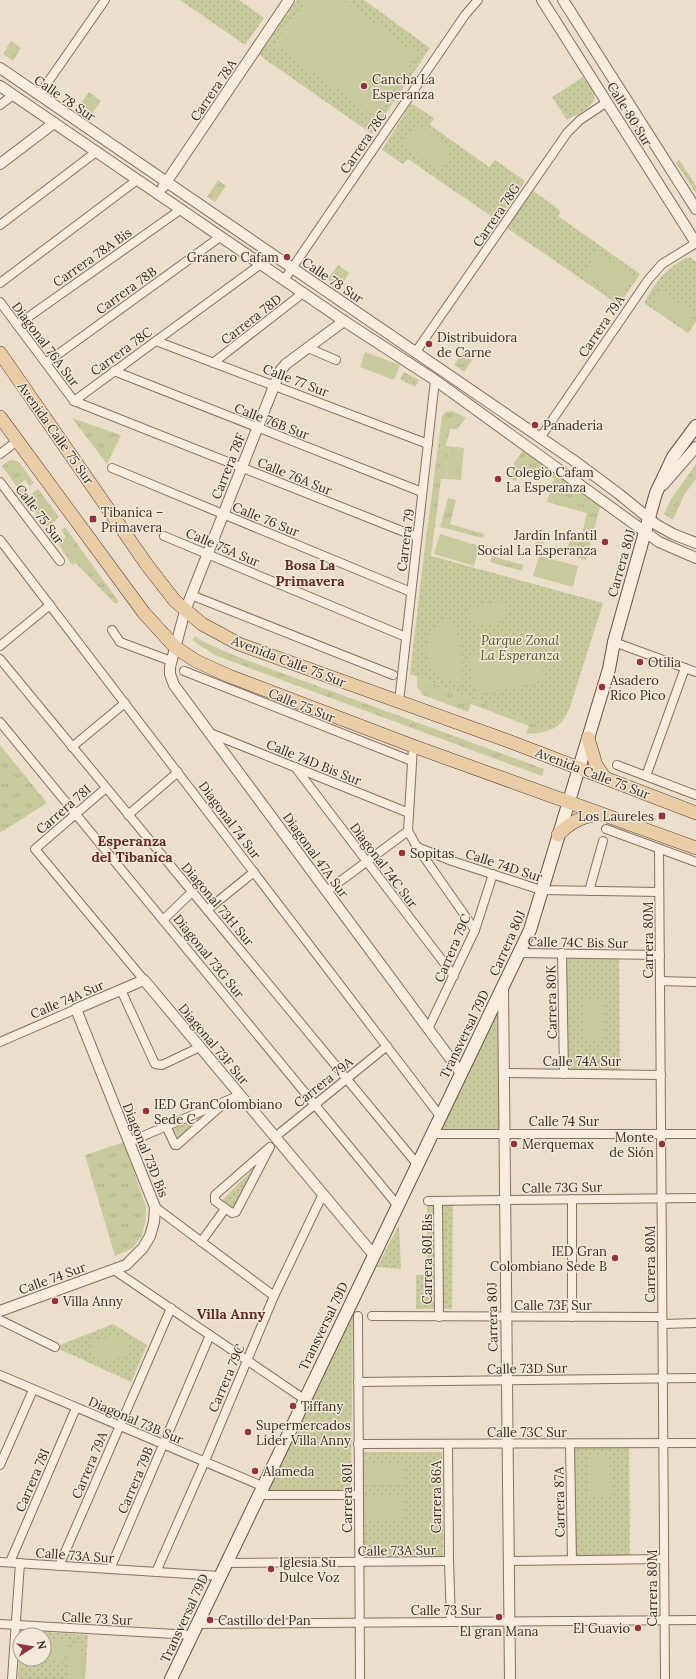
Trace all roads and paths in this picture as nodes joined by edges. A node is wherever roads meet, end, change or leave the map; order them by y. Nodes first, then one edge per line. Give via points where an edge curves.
1 (105, 0) edge
2 (289, 0) edge
3 (478, 0) edge
4 (542, 0) edge
5 (563, 0) edge
6 (0, 68) edge
7 (0, 86) edge
8 (13, 95) junction
9 (39, 95) junction
10 (607, 102) junction
11 (0, 105) edge
12 (54, 123) junction
13 (96, 152) junction
14 (0, 164) edge
15 (137, 180) junction
16 (166, 182) junction
17 (158, 194) junction
18 (696, 209) edge
19 (180, 210) junction
20 (0, 226) edge
21 (220, 236) junction
22 (696, 243) edge
23 (261, 264) junction
24 (292, 268) junction
25 (284, 280) junction
26 (0, 283) edge
27 (303, 293) junction
28 (0, 302) edge
29 (344, 321) junction
30 (17, 325) junction
31 (156, 341) junction
32 (308, 348) junction
33 (0, 353) edge
34 (415, 353) junction
35 (336, 360) dead end
36 (46, 363) junction
37 (213, 363) junction
38 (114, 371) junction
39 (435, 380) junction
40 (274, 385) junction
41 (74, 401) junction
42 (0, 417) edge
43 (696, 426) edge
44 (257, 428) junction
45 (540, 438) junction
46 (17, 441) junction
47 (428, 444) junction
48 (696, 447) edge
49 (0, 454) edge
50 (112, 468) dead end
51 (242, 468) junction
52 (0, 482) edge
53 (422, 492) junction
54 (656, 493) junction
55 (223, 515) junction
56 (649, 517) junction
57 (644, 532) junction
58 (164, 536) dead end
59 (417, 537) junction
60 (0, 540) edge
61 (696, 543) edge
62 (208, 554) junction
63 (696, 558) edge
64 (60, 561) dead end
65 (411, 592) junction
66 (191, 595) junction
67 (50, 605) junction
68 (185, 611) junction
69 (112, 630) dead end
70 (406, 637) junction
71 (614, 642) junction
72 (0, 646) edge
73 (175, 647) junction
74 (0, 659) edge
75 (171, 661) junction
76 (685, 668) junction
77 (184, 671) dead end
78 (696, 672) edge
79 (394, 675) dead end
80 (399, 702) junction
81 (125, 703) junction
82 (0, 722) edge
83 (210, 733) junction
84 (588, 738) junction
85 (413, 746) junction
86 (72, 747) junction
87 (412, 761) junction
88 (617, 765) dead end
89 (295, 767) junction
90 (576, 767) junction
91 (178, 772) junction
92 (646, 776) junction
93 (605, 778) junction
94 (106, 788) junction
95 (696, 795) edge
96 (566, 800) junction
97 (409, 813) junction
98 (696, 813) edge
99 (76, 814) junction
100 (605, 814) junction
101 (128, 815) junction
102 (606, 830) dead end
103 (408, 831) junction
104 (558, 835) junction
105 (603, 841) dead end
106 (417, 847) junction
107 (696, 848) edge
108 (35, 849) joint
109 (659, 849) junction
110 (366, 862) junction
111 (696, 862) edge
112 (254, 872) junction
113 (493, 874) junction
114 (541, 890) junction
115 (327, 891) junction
116 (589, 891) junction
117 (192, 892) junction
118 (660, 892) junction
119 (207, 910) junction
120 (163, 920) junction
121 (475, 930) junction
122 (519, 953) junction
123 (562, 953) junction
124 (660, 955) junction
125 (454, 976) junction
126 (144, 980) junction
127 (660, 981) junction
128 (696, 982) edge
129 (503, 985) junction
130 (121, 990) junction
131 (76, 1009) junction
132 (428, 1029) junction
133 (0, 1042) edge
134 (387, 1046) junction
135 (200, 1047) junction
136 (461, 1073) junction
137 (504, 1073) junction
138 (564, 1074) junction
139 (661, 1074) junction
140 (346, 1079) junction
141 (240, 1095) junction
142 (228, 1101) junction
143 (315, 1104) junction
144 (440, 1116) junction
145 (166, 1126) junction
146 (432, 1134) junction
147 (505, 1134) junction
148 (661, 1134) junction
149 (696, 1134) edge
150 (275, 1137) junction
151 (129, 1142) junction
152 (417, 1164) junction
153 (323, 1194) junction
154 (662, 1198) junction
155 (696, 1198) edge
156 (572, 1199) junction
157 (505, 1200) junction
158 (428, 1201) dead end
159 (438, 1201) junction
160 (397, 1206) junction
161 (155, 1207) junction
162 (225, 1208) junction
163 (201, 1242) junction
164 (373, 1254) junction
165 (114, 1270) junction
166 (274, 1296) junction
167 (171, 1308) junction
168 (0, 1311) edge
169 (358, 1316) dead end
170 (372, 1316) dead end
171 (439, 1317) junction
172 (506, 1317) junction
173 (572, 1317) junction
174 (0, 1320) edge
175 (662, 1321) junction
176 (696, 1323) edge
177 (210, 1335) junction
178 (55, 1347) dead end
179 (246, 1360) junction
180 (0, 1375) edge
181 (696, 1378) edge
182 (663, 1379) junction
183 (507, 1380) junction
184 (358, 1382) junction
185 (33, 1390) junction
186 (304, 1399) junction
187 (76, 1408) junction
188 (120, 1426) junction
189 (663, 1443) junction
190 (696, 1443) edge
191 (163, 1444) junction
192 (358, 1444) junction
193 (448, 1444) junction
194 (508, 1444) junction
195 (570, 1444) junction
196 (205, 1462) junction
197 (0, 1465) edge
198 (260, 1490) junction
199 (359, 1495) junction
200 (664, 1559) junction
201 (572, 1560) junction
202 (449, 1561) junction
203 (509, 1561) junction
204 (0, 1562) edge
205 (10, 1562) junction
206 (359, 1562) junction
207 (20, 1563) junction
208 (226, 1564) junction
209 (59, 1566) junction
210 (110, 1569) junction
211 (156, 1572) junction
212 (220, 1576) junction
213 (664, 1620) junction
214 (696, 1620) edge
215 (451, 1622) junction
216 (509, 1622) junction
217 (360, 1623) junction
218 (0, 1624) edge
219 (16, 1626) junction
220 (194, 1629) junction
221 (12, 1679) edge
222 (171, 1679) edge
223 (360, 1679) edge
224 (510, 1679) edge
225 (665, 1679) edge

1 - 9 street
2 - 16 street, Carrera 78A
3 - 24 street, Carrera 78C via 465,14
4 - 10 street, Calle 80 Sur
5 - 18 street, Calle 80 Sur
6 - 9 street, Calle 78 Sur
7 - 8 street, Calle 78 Sur
8 - 11 street
8 - 12 street, Calle 78 Sur
9 - 16 street, Calle 78 Sur
10 - 22 street, Calle 80 Sur
10 - 34 street, Carrera 78G via 580,120 567,133
12 - 13 street, Calle 78 Sur
12 - 14 street
13 - 15 street, Calle 78 Sur
13 - 20 street
15 - 17 street, Calle 78 Sur
15 - 26 street
16 - 17 street, Carrera 78A
16 - 24 street, Calle 78 Sur
17 - 19 street, Calle 78 Sur
19 - 21 street, Calle 78 Sur
19 - 30 street, Carrera 78A Bis
21 - 23 street, Calle 78 Sur
21 - 36 street, Carrera 78B
22 - 45 street, Carrera 79A via 662,264 648,280
23 - 25 street, Calle 78 Sur
23 - 31 street, Carrera 78C
24 - 25 street, Carrera 78C
24 - 34 street, Calle 78 Sur
25 - 27 street, Calle 78 Sur
27 - 29 street, Calle 78 Sur
27 - 37 street, Carrera 78D
28 - 30 street, Diagonal 76A Sur
29 - 32 street, Carrera 78F
29 - 39 street, Calle 78 Sur
30 - 36 street, Diagonal 76A Sur
31 - 37 street, Calle 77 Sur
31 - 38 street, Carrera 78C
32 - 35 street
32 - 40 street, Carrera 78F via 283,367
33 - 68 main road, Avenida Calle 75 Sur via 148,564
34 - 45 street, Calle 78 Sur
36 - 41 street, Diagonal 76A Sur
37 - 40 street, Calle 77 Sur
38 - 41 street, Carrera 78C
38 - 44 street, Calle 76B Sur
39 - 47 street, Carrera 79
39 - 57 street, Calle 78 Sur
40 - 44 street, Carrera 78F
40 - 47 street, Calle 77 Sur
41 - 51 street, Calle 76A Sur
42 - 46 main road
43 - 54 main road, Carrera 80J via 673,457
44 - 51 street, Carrera 78F
44 - 53 street, Calle 76B Sur
45 - 56 street, Calle 78 Sur
46 - 49 street
46 - 73 main road via 144,613
47 - 53 street, Carrera 79
48 - 54 street
50 - 55 street, Calle 76 Sur
51 - 55 street, Carrera 78F
51 - 59 street, Calle 76A Sur
52 - 64 street, Calle 75 Sur
53 - 59 street, Carrera 79
54 - 56 main road, Carrera 80J
55 - 62 street, Carrera 78F
55 - 65 street, Calle 76 Sur
56 - 57 main road, Carrera 80J
56 - 61 street via 665,530
57 - 63 street via 668,547
57 - 71 main road, Carrera 80J
58 - 62 street, Calle 75A Sur
59 - 65 street, Carrera 79
60 - 67 street, Diagonal 74 Sur
62 - 66 street, Carrera 78F
62 - 70 street, Calle 75A Sur
65 - 70 street, Carrera 79
66 - 68 street, Carrera 78F
66 - 79 street
67 - 72 street
67 - 81 street, Diagonal 74 Sur
68 - 73 street, Carrera 78F
68 - 80 main road, Avenida Calle 75 Sur via 209,630 240,644
69 - 75 street via 120,642
70 - 80 street, Carrera 79
71 - 76 street
71 - 84 main road, Carrera 80J via 609,669
71 - 90 main road, Carrera 80J via 602,667
73 - 75 street, Diagonal 47A Sur
73 - 85 main road via 212,670
74 - 86 street, Diagonal 73H Sur
75 - 83 street, Diagonal 47A Sur via 169,671 174,685
76 - 78 street
76 - 92 street
77 - 87 street, Calle 75 Sur
80 - 90 main road, Avenida Calle 75 Sur
81 - 86 street
81 - 91 street, Diagonal 74 Sur
82 - 99 street, Diagonal 73G Sur
83 - 89 street, Calle 74D Bis Sur
83 - 115 street, Diagonal 47A Sur
84 - 90 main road, Carrera 80J
84 - 93 main road via 596,765
85 - 87 street
85 - 96 main road
86 - 94 street, Diagonal 73H Sur
87 - 97 street
88 - 92 street
89 - 97 street, Calle 74D Bis Sur
89 - 110 street, Diagonal 74C Sur
90 - 93 main road, Avenida Calle 75 Sur
90 - 96 main road, Carrera 80J
91 - 101 street
91 - 112 street, Diagonal 74 Sur
92 - 95 street
93 - 98 main road, Avenida Calle 75 Sur
94 - 99 street, Carrera 78I
94 - 101 street, Diagonal 73H Sur
96 - 100 main road
96 - 104 main road, Carrera 80J
96 - 114 main road, Carrera 80J via 542,865
97 - 103 street
99 - 108 street, Carrera 78I
99 - 120 street, Diagonal 73G Sur
100 - 104 main road via 582,817
100 - 107 main road
101 - 117 street, Diagonal 73H Sur
102 - 109 street
103 - 106 street
103 - 110 street
104 - 114 main road, Carrera 80J
105 - 116 street
106 - 113 street, Calle 74D Sur
106 - 121 street
108 - 126 street, Diagonal 73F Sur
109 - 111 street
109 - 118 street, Carrera 80M
110 - 115 street
110 - 125 street, Diagonal 74C Sur
112 - 119 street
112 - 134 street, Diagonal 74 Sur
113 - 114 street, Calle 74D Sur
113 - 121 street, Carrera 79C
114 - 116 street, Calle 74D Sur
114 - 122 main road, Carrera 80J via 534,919
115 - 132 street, Diagonal 47A Sur
116 - 118 street, Calle 74D Sur
117 - 119 street, Diagonal 73H Sur
117 - 120 street
118 - 124 street, Carrera 80M
119 - 140 street, Diagonal 73H Sur
120 - 143 street, Diagonal 73G Sur
121 - 125 street, Carrera 79C
122 - 123 street, Calle 74C Bis Sur
122 - 129 main road, Carrera 80J
123 - 124 street, Calle 74C Bis Sur
123 - 138 street, Carrera 80K
124 - 127 street, Carrera 80M
125 - 132 street, Carrera 79C
126 - 130 street, Calle 74A Sur
126 - 135 street, Diagonal 73F Sur
127 - 128 street
127 - 139 street, Carrera 80M
129 - 136 main road, Transversal 79D
129 - 137 street, Carrera 80J
130 - 131 street, Calle 74A Sur
130 - 135 street via 155,1064 162,1065
131 - 133 street, Calle 74A Sur
131 - 151 street, Diagonal 73D Bis
132 - 136 street, Diagonal 47A Sur
134 - 140 street, Carrera 79A
134 - 144 street, Diagonal 74 Sur
135 - 141 street, Diagonal 73F Sur
136 - 144 main road, Transversal 79D
137 - 138 street, Calle 74A Sur
137 - 147 street, Carrera 80J
138 - 139 street, Calle 74A Sur
139 - 148 street, Carrera 80M
140 - 143 street, Carrera 79A
140 - 152 street, Diagonal 73H Sur
141 - 142 street
141 - 150 street, Diagonal 73F Sur
142 - 145 street
142 - 145 street via 176,1146
143 - 150 street, Carrera 79A
143 - 160 street, Diagonal 73G Sur
144 - 146 main road, Transversal 79D
145 - 151 street
146 - 147 street, Calle 74 Sur
146 - 152 main road, Transversal 79D
147 - 148 street, Calle 74 Sur
147 - 157 street, Carrera 80J
148 - 149 street, Calle 74 Sur
148 - 154 street, Carrera 80M
150 - 153 street, Diagonal 73F Sur
151 - 161 street, Diagonal 73D Bis
152 - 160 main road, Transversal 79D
153 - 164 street, Diagonal 73F Sur
153 - 166 street, Carrera 79C
154 - 155 street, Calle 73G Sur
154 - 156 street, Calle 73G Sur
154 - 175 street, Carrera 80M
156 - 157 street, Calle 73G Sur
156 - 173 street
157 - 159 street, Calle 73G Sur
157 - 172 street, Carrera 80J
158 - 159 street, Calle 73G Sur
159 - 171 street, Carrera 80I Bis
160 - 164 main road, Transversal 79D
161 - 163 street, Diagonal 73D Bis
161 - 165 street, Calle 74 Sur via 150,1236 143,1248 126,1265
162 - 162 street via 232,1213 236,1212 270,1147 215,1195 215,1201
162 - 163 street
163 - 166 street, Diagonal 73D Bis
164 - 186 main road, Transversal 79D
165 - 167 street
165 - 168 street, Calle 74 Sur
166 - 179 street, Carrera 79C
167 - 177 street
167 - 188 street, Carrera 79A
169 - 184 street, Carrera 80I
170 - 171 street, Calle 73F Sur
171 - 172 street, Calle 73F Sur
172 - 173 street, Calle 73F Sur
172 - 183 street, Carrera 80J
173 - 175 street, Calle 73F Sur
174 - 178 street
175 - 176 street, Calle 73F Sur
175 - 182 street, Carrera 80M
177 - 179 street
177 - 191 street, Carrera 79B
179 - 186 street
179 - 196 street, Carrera 79C
180 - 185 street, Diagonal 73B Sur
181 - 182 street, Calle 73D Sur
182 - 183 street, Calle 73D Sur
182 - 189 street, Carrera 80M
183 - 184 street, Calle 73D Sur
183 - 194 street, Carrera 80J
184 - 192 street, Carrera 80I
185 - 187 street, Diagonal 73B Sur
185 - 197 street
186 - 198 main road, Transversal 79D
187 - 188 street, Diagonal 73B Sur
187 - 205 street, Carrera 78I
188 - 191 street, Diagonal 73B Sur
188 - 209 street, Carrera 79A
189 - 190 street, Calle 73C Sur
189 - 195 street, Calle 73C Sur
189 - 200 street, Carrera 80M
191 - 196 street, Diagonal 73B Sur
191 - 210 street, Carrera 79B
192 - 193 street, Calle 73C Sur
192 - 199 street, Carrera 80I
193 - 194 street, Calle 73C Sur
193 - 202 street, Carrera 86A
194 - 195 street, Calle 73C Sur
194 - 203 street, Carrera 80J
195 - 201 street, Carrera 87A
196 - 198 street, Diagonal 73B Sur
196 - 211 street, Carrera 79C
198 - 199 street, Diagonal 73B Sur
198 - 208 main road, Transversal 79D
199 - 206 street, Carrera 80I
200 - 201 street
200 - 213 street, Carrera 80M
201 - 203 street
202 - 206 street, Calle 73A Sur
202 - 215 street, Carrera 86A
203 - 216 street, Carrera 80J
204 - 205 street, Calle 73A Sur
205 - 207 street, Calle 73A Sur
206 - 208 street, Calle 73A Sur
206 - 217 street, Carrera 80I
207 - 209 street, Calle 73A Sur
207 - 219 street
208 - 212 main road, Transversal 79D
209 - 210 street, Calle 73A Sur
210 - 211 street, Calle 73A Sur
211 - 212 street, Calle 73A Sur
212 - 220 main road, Transversal 79D
213 - 214 street, Calle 73 Sur
213 - 216 street, Calle 73 Sur
213 - 225 street, Carrera 80M
215 - 216 street, Calle 73 Sur
215 - 217 street, Calle 73 Sur
216 - 224 street, Carrera 80J
217 - 220 street, Calle 73 Sur
217 - 223 street, Carrera 80I
218 - 219 street, Calle 73 Sur
219 - 220 street, Calle 73 Sur
219 - 221 street
220 - 222 main road, Transversal 79D

